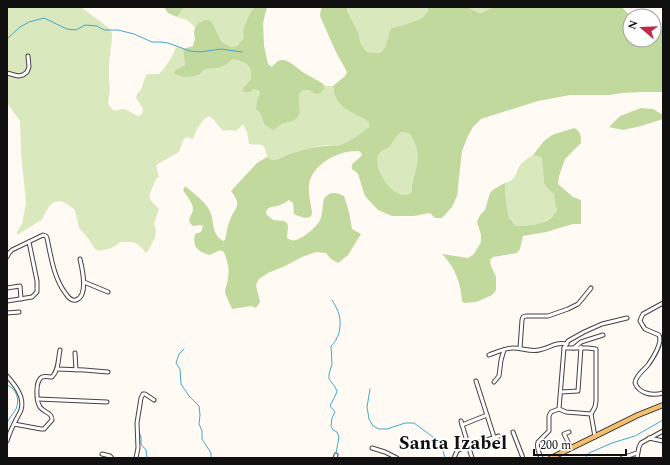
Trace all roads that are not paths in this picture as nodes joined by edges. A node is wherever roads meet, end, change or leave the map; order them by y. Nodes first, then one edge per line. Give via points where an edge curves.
1 (28, 56) dead end
2 (7, 74) edge
3 (29, 242) junction
4 (7, 258) edge
5 (80, 259) dead end
6 (84, 282) junction
7 (7, 288) edge
8 (591, 288) dead end
9 (108, 292) dead end
10 (21, 299) junction
11 (7, 301) edge
12 (663, 303) edge
13 (19, 312) dead end
14 (7, 313) edge
15 (627, 318) dead end
16 (602, 335) dead end
17 (567, 344) junction
18 (581, 347) junction
19 (520, 348) junction
20 (564, 348) junction
21 (574, 348) junction
22 (60, 350) dead end
23 (504, 350) junction
24 (75, 353) dead end
25 (489, 355) dead end
26 (57, 369) junction
27 (76, 370) junction
28 (108, 372) dead end
29 (7, 376) edge
30 (476, 382) dead end
31 (494, 382) dead end
32 (561, 392) junction
33 (663, 393) edge
34 (38, 398) junction
35 (154, 400) dead end
36 (106, 402) dead end
37 (663, 405) edge
38 (559, 409) junction
39 (591, 414) junction
40 (487, 415) junction
41 (14, 424) junction
42 (663, 431) edge
43 (513, 432) dead end
44 (569, 432) dead end
45 (499, 436) dead end
46 (494, 437) junction
47 (595, 437) junction
48 (649, 438) junction
49 (7, 441) edge
50 (663, 441) edge
51 (468, 446) junction
52 (372, 448) dead end
53 (571, 448) junction
54 (638, 453) junction
55 (102, 454) dead end
56 (112, 458) edge
57 (136, 458) edge
58 (397, 458) edge
59 (454, 458) edge
60 (472, 458) edge
61 (523, 458) edge
62 (541, 458) edge
63 (551, 458) edge
64 (622, 458) edge
65 (636, 458) edge

1 - 2 street via 29,67 23,75
3 - 4 street via 12,250
3 - 6 street via 43,235 47,237 58,280 69,298 78,299
3 - 10 street via 37,292 32,297
5 - 6 street
6 - 9 street
7 - 10 street via 20,286
8 - 19 street via 578,304 568,309 548,316 523,317
10 - 11 street
12 - 33 street via 643,314 641,318 640,322 644,328 659,335 660,340 650,362 634,383 643,392
13 - 14 street
15 - 17 street via 594,327 572,338
16 - 21 street via 581,342
17 - 19 street via 557,343 533,351
17 - 20 street
18 - 21 street
18 - 32 street via 578,391
18 - 39 street via 596,349 596,401
19 - 23 street
20 - 21 street
20 - 32 street
22 - 26 street
23 - 25 street
23 - 31 street via 499,376
24 - 27 street
26 - 27 street
26 - 34 street via 52,377 42,377 39,380
27 - 28 street
29 - 41 street via 18,390 22,404
30 - 40 street
32 - 38 street
34 - 36 street
34 - 41 street via 40,407 52,415 49,424 41,429
35 - 57 street via 145,394 141,396
37 - 47 main road
38 - 39 street
38 - 62 street via 550,414 549,431 538,442 537,448
39 - 47 street
40 - 46 street
40 - 51 street via 462,423
41 - 49 street
42 - 48 street
43 - 61 street
44 - 53 street via 564,434
45 - 46 street
46 - 51 street
47 - 53 main road
48 - 50 street
48 - 54 street via 640,445
51 - 59 street via 459,450
51 - 60 street
52 - 58 street
53 - 63 main road
54 - 64 street
54 - 65 street
55 - 56 street

